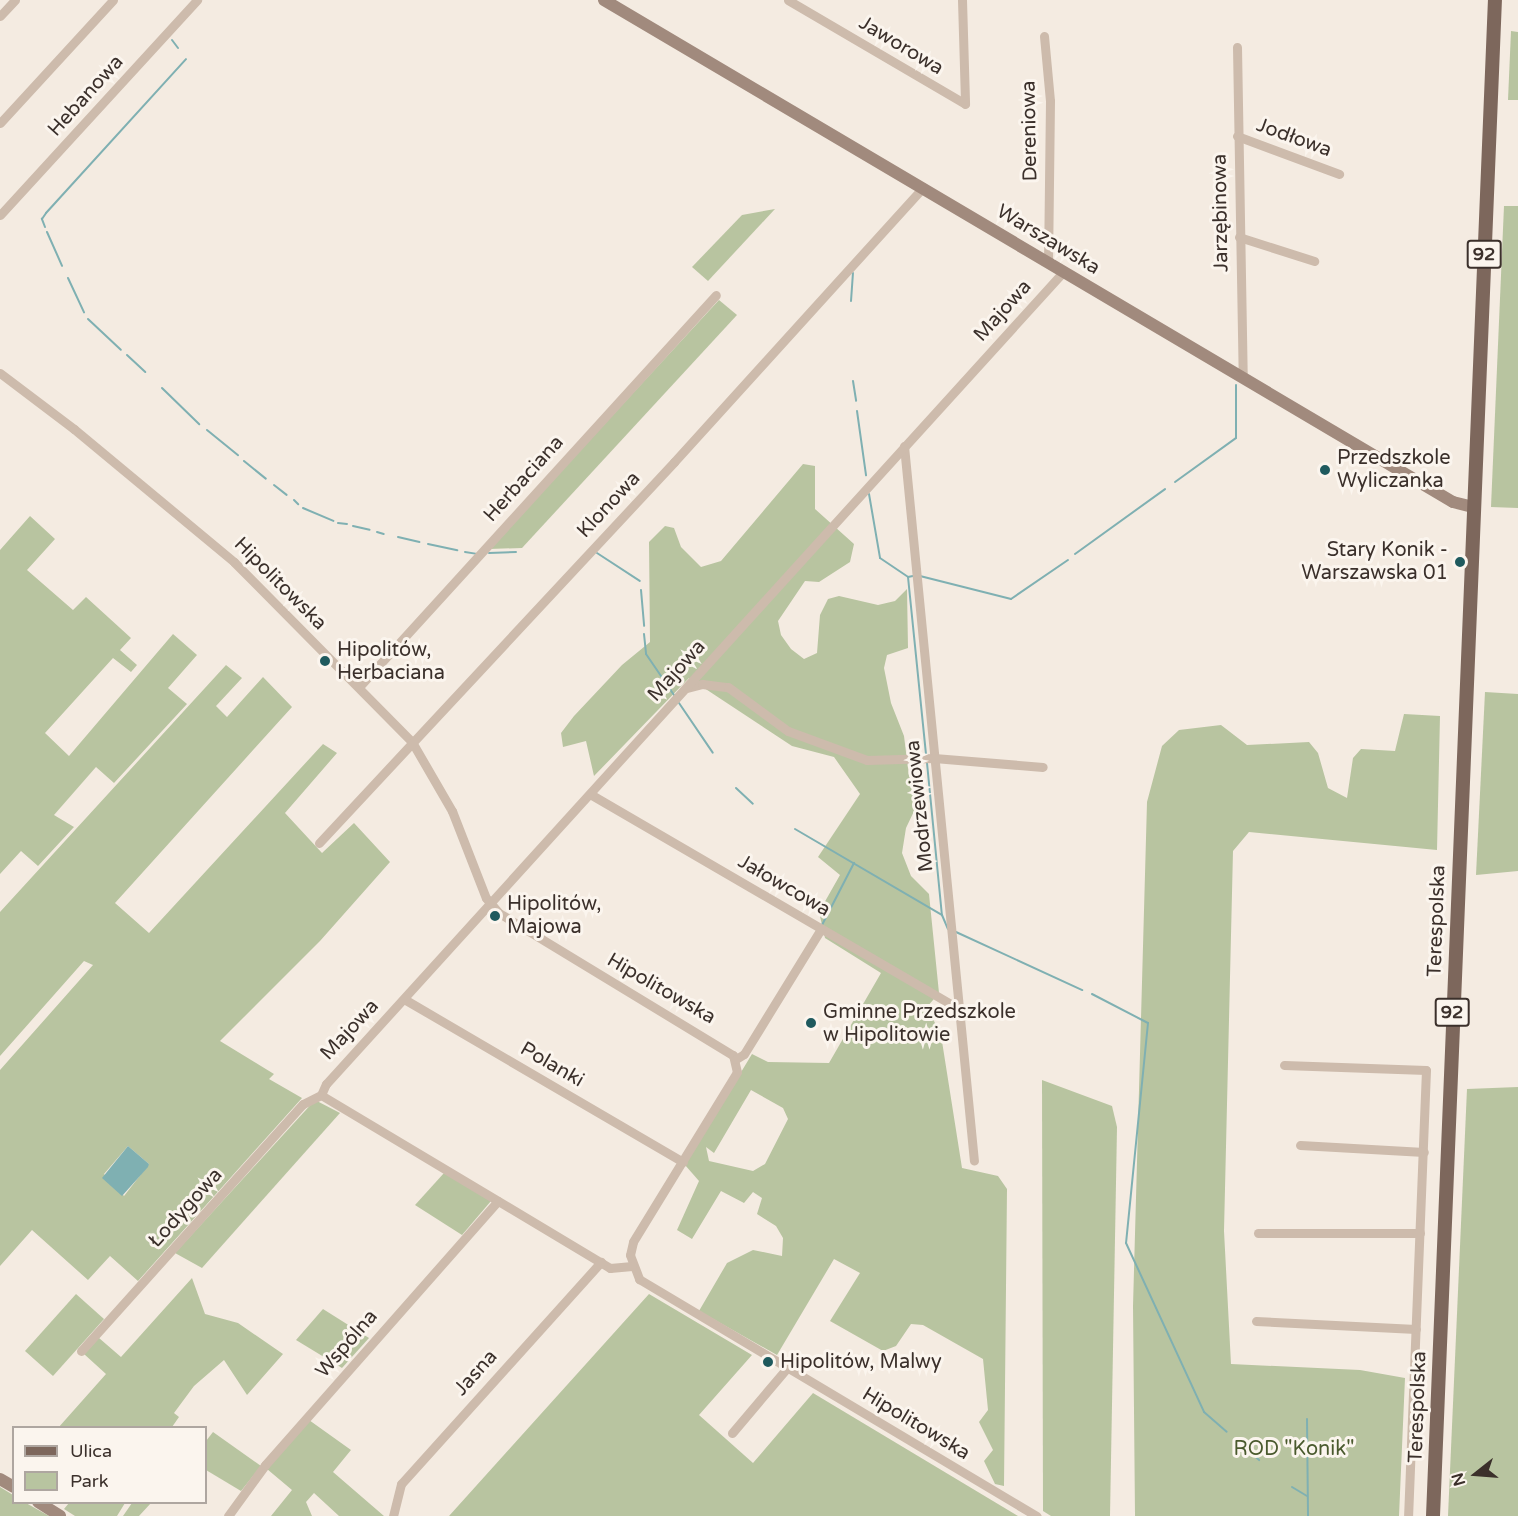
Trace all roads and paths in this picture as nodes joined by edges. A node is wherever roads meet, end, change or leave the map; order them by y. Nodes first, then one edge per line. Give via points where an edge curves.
1 (15, 0) edge
2 (113, 0) edge
3 (197, 0) edge
4 (788, 0) edge
5 (962, 0) edge
6 (1495, 0) edge
7 (609, 1) edge
8 (0, 16) edge
9 (1044, 36) dead end
10 (1237, 47) dead end
11 (0, 123) edge
12 (1237, 136) junction
13 (1339, 174) dead end
14 (922, 187) junction
15 (0, 215) edge
16 (1239, 237) junction
17 (1314, 261) dead end
18 (1048, 262) junction
19 (1063, 272) junction
20 (716, 295) dead end
21 (0, 373) edge
22 (1243, 378) junction
23 (904, 446) junction
24 (1473, 507) junction
25 (359, 687) junction
26 (684, 689) junction
27 (412, 742) junction
28 (934, 758) junction
29 (1043, 767) dead end
30 (590, 794) junction
31 (319, 843) dead end
32 (491, 904) junction
33 (821, 929) junction
34 (404, 999) junction
35 (959, 1009) junction
36 (736, 1059) junction
37 (1284, 1065) dead end
38 (321, 1095) junction
39 (1300, 1145) dead end
40 (1424, 1152) junction
41 (975, 1161) dead end
42 (682, 1162) junction
43 (498, 1200) junction
44 (1258, 1233) dead end
45 (1420, 1233) junction
46 (601, 1262) junction
47 (632, 1266) junction
48 (1256, 1321) dead end
49 (1416, 1329) junction
50 (81, 1351) dead end
51 (787, 1368) junction
52 (732, 1434) dead end
53 (40, 1504) edge
54 (60, 1516) edge
55 (228, 1516) edge
56 (393, 1516) edge
57 (1037, 1516) edge
58 (1408, 1516) edge
59 (1433, 1516) edge

1 - 8 street
2 - 11 street
3 - 15 street, Hebanowa
4 - 5 street, Jaworowa via 965,104
6 - 24 main road, 92
7 - 14 street, Warszawska
9 - 18 street, Dereniowa via 1050,101
10 - 12 street, Jarzębinowa
12 - 13 street, Jodłowa
12 - 16 street, Jarzębinowa
14 - 18 street, Warszawska
14 - 27 street, Klonowa via 674,462
16 - 17 street
16 - 22 street, Jarzębinowa
18 - 19 street, Warszawska
19 - 22 street, Warszawska
19 - 23 street, Majowa
20 - 25 street, Herbaciana
21 - 25 street, Hipolitowska via 234,562
22 - 24 street, Warszawska via 1453,502
23 - 26 street, Majowa
23 - 28 street, Modrzewiowa
24 - 59 main road, Terespolska / 92
25 - 27 street, Hipolitowska
26 - 28 street via 702,684 728,687 788,731 867,760
26 - 30 street, Majowa
27 - 31 street, Klonowa
27 - 32 street, Hipolitowska via 452,811
28 - 29 street
28 - 35 street, Modrzewiowa
30 - 32 street, Majowa
30 - 33 street, Jałowcowa
32 - 34 street, Majowa
32 - 36 street, Hipolitowska via 509,921 728,1049
33 - 35 street, Jałowcowa
33 - 36 street via 744,1054
34 - 38 street, Majowa via 326,1084
34 - 42 street, Polanki
35 - 41 street, Modrzewiowa
36 - 42 street via 737,1072
37 - 40 street via 1426,1070
38 - 43 street
38 - 50 street, Łodygowa via 303,1104
39 - 40 street
40 - 45 street
42 - 47 street via 633,1242
43 - 46 street
43 - 55 street, Wspólna via 265,1466
44 - 45 street
45 - 49 street
46 - 47 street via 613,1270
46 - 56 street, Jasna via 401,1484
47 - 51 street, Hipolitowska via 647,1287
48 - 49 street
49 - 58 street
51 - 52 street
51 - 57 street, Hipolitowska
53 - 54 street

